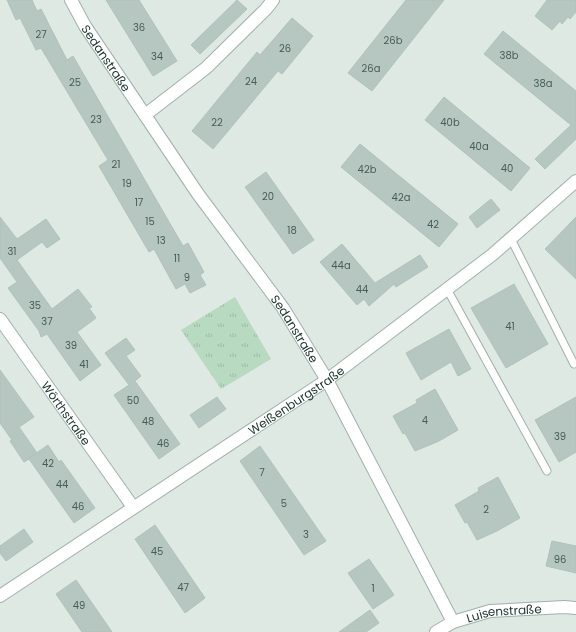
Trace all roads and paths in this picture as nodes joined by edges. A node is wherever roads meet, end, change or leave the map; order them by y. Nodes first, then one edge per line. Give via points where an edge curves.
1 (71, 0) edge
2 (273, 0) edge
3 (144, 115) junction
4 (576, 181) edge
5 (511, 239) junction
6 (447, 289) junction
7 (0, 319) edge
8 (576, 363) edge
9 (327, 380) junction
10 (547, 471) dead end
11 (133, 507) junction
12 (0, 596) edge
13 (576, 608) edge
14 (453, 622) junction
15 (436, 632) edge

1 - 3 street, Sedanstraße via 85,26
2 - 3 street via 206,68
3 - 9 street, Sedanstraße via 198,194 283,308
4 - 5 street, Weißenburgstraße
5 - 6 street, Weißenburgstraße
5 - 8 lane via 574,364
6 - 9 street, Weißenburgstraße
6 - 10 lane
7 - 11 street, Wörthstraße
9 - 11 street, Weißenburgstraße
9 - 14 street, Sedanstraße
11 - 12 street, Weißenburgstraße
13 - 14 street, Luisenstraße via 490,611
14 - 15 street, Luisenstraße

